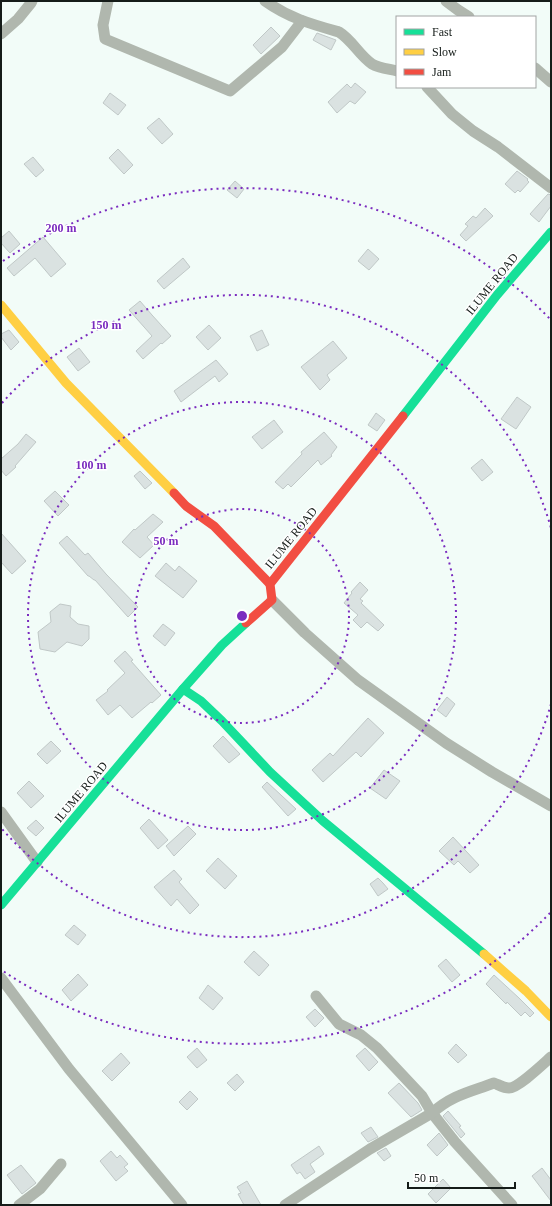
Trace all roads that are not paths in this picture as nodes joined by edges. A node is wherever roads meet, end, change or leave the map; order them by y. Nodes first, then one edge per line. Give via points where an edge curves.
1 (32, 1) edge
2 (108, 1) edge
3 (264, 1) edge
4 (446, 1) edge
5 (467, 16) edge
6 (302, 21) junction
7 (1, 34) edge
8 (536, 69) edge
9 (396, 71) edge
10 (551, 82) edge
11 (428, 88) edge
12 (551, 188) edge
13 (551, 232) edge
14 (1, 305) edge
15 (270, 584) junction
16 (272, 600) junction
17 (183, 689) junction
18 (551, 806) edge
19 (1, 812) edge
20 (37, 862) junction
21 (1, 905) edge
22 (1, 978) edge
23 (316, 996) dead end
24 (551, 1017) edge
25 (551, 1058) edge
26 (432, 1113) junction
27 (61, 1164) dead end
28 (19, 1205) edge
29 (182, 1205) edge
30 (285, 1205) edge
31 (512, 1205) edge

1 - 7 street via 18,19
2 - 6 street via 103,26 105,38 230,91 282,47
3 - 6 street
4 - 5 street
6 - 9 street via 339,32 373,64
8 - 10 street
11 - 12 street via 452,114
13 - 15 street, ILUME ROAD via 498,295
14 - 15 street via 76,393 186,506 214,526
15 - 16 street, ILUME ROAD
16 - 17 street, ILUME ROAD via 222,645
16 - 18 street via 358,680 472,760
17 - 20 street, ILUME ROAD
17 - 24 street via 201,701 270,772 323,821 482,952
19 - 20 street
20 - 21 street, ILUME ROAD
22 - 29 street via 69,1069
23 - 26 street via 339,1024 361,1034 377,1048 422,1096
25 - 26 street via 512,1088 494,1083 459,1095
26 - 30 street via 370,1149
26 - 31 street
27 - 28 street via 40,1189

